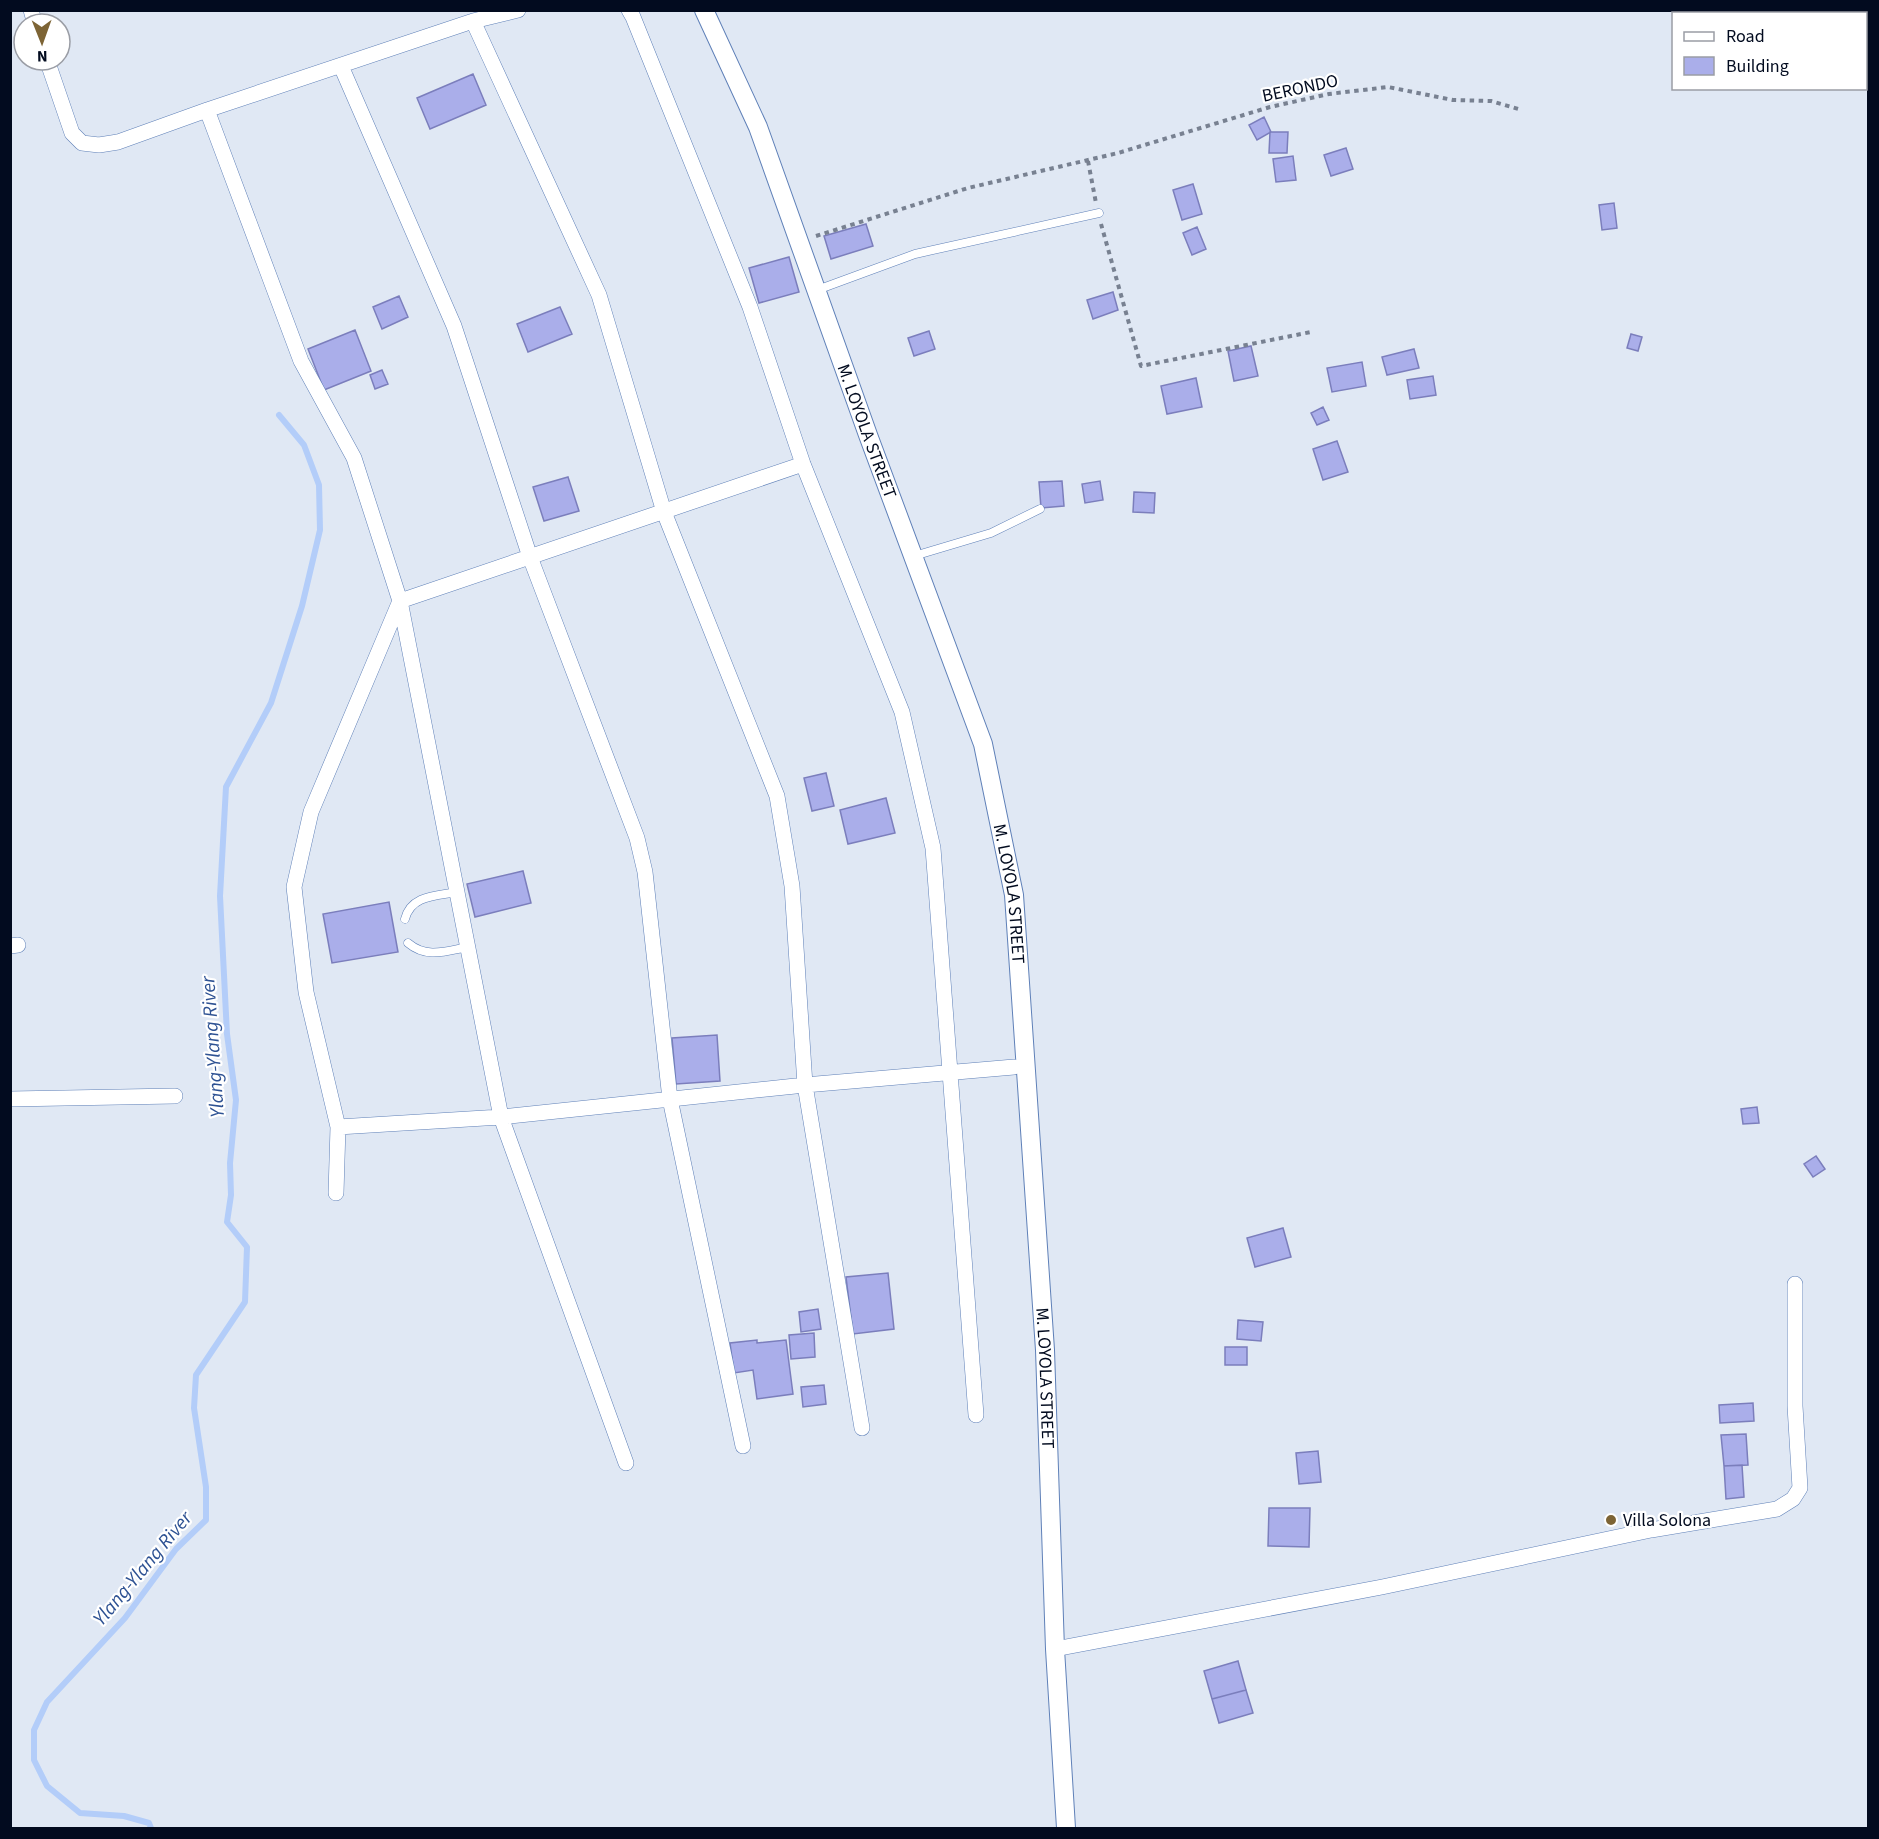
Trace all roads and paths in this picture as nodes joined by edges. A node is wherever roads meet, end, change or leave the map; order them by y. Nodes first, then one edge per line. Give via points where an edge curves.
1 (518, 10) edge
2 (629, 10) edge
3 (704, 10) edge
4 (473, 21) junction
5 (341, 66) junction
6 (51, 72) edge
7 (207, 110) junction
8 (1522, 110) dead end
9 (1088, 161) junction
10 (1099, 213) junction
11 (799, 241) junction
12 (816, 290) junction
13 (1311, 332) dead end
14 (803, 464) junction
15 (1040, 509) dead end
16 (664, 512) junction
17 (914, 556) junction
18 (530, 557) junction
19 (400, 601) junction
20 (457, 892) junction
21 (405, 919) dead end
22 (408, 944) dead end
23 (468, 947) junction
24 (1014, 1067) dead end
25 (950, 1073) junction
26 (805, 1085) junction
27 (175, 1096) dead end
28 (10, 1099) edge
29 (670, 1099) junction
30 (501, 1117) junction
31 (338, 1127) junction
32 (336, 1193) dead end
33 (1795, 1284) dead end
34 (976, 1415) dead end
35 (862, 1428) dead end
36 (743, 1446) dead end
37 (626, 1463) dead end
38 (1055, 1649) junction
39 (1066, 1828) edge

1 - 4 street
2 - 14 street via 750,307
3 - 11 street, M. LOYOLA STREET via 758,127
4 - 5 street
4 - 16 street via 599,296
5 - 7 street
5 - 18 street via 454,326
6 - 7 street via 67,123 82,143 118,142
7 - 19 street via 301,361 354,458
8 - 9 path, BERONDO via 1491,101 1453,100 1388,87 1270,107
9 - 10 path
9 - 11 path, BERONDO via 968,188
10 - 12 lane via 915,254
10 - 13 path via 1141,366
11 - 12 street, M. LOYOLA STREET
12 - 17 street, M. LOYOLA STREET
14 - 16 street
14 - 25 street via 903,712 933,848
15 - 17 lane via 991,533
16 - 18 street
16 - 26 street via 777,796 792,886
17 - 38 street, M. LOYOLA STREET via 983,744 1014,895 1045,1350
18 - 19 street
18 - 29 street via 637,837 645,872
19 - 20 street
19 - 31 street via 311,812 294,887 306,992
20 - 21 lane via 414,902
20 - 23 street
22 - 23 lane via 418,951 435,954
23 - 30 street
24 - 25 street
25 - 26 street
25 - 34 street
26 - 29 street
26 - 35 street
27 - 28 street
29 - 30 street
29 - 36 street
30 - 31 street
30 - 37 street
31 - 32 street
33 - 38 street via 1800,1488 1793,1499 1778,1509 1652,1530 1382,1587
38 - 39 street, M. LOYOLA STREET

